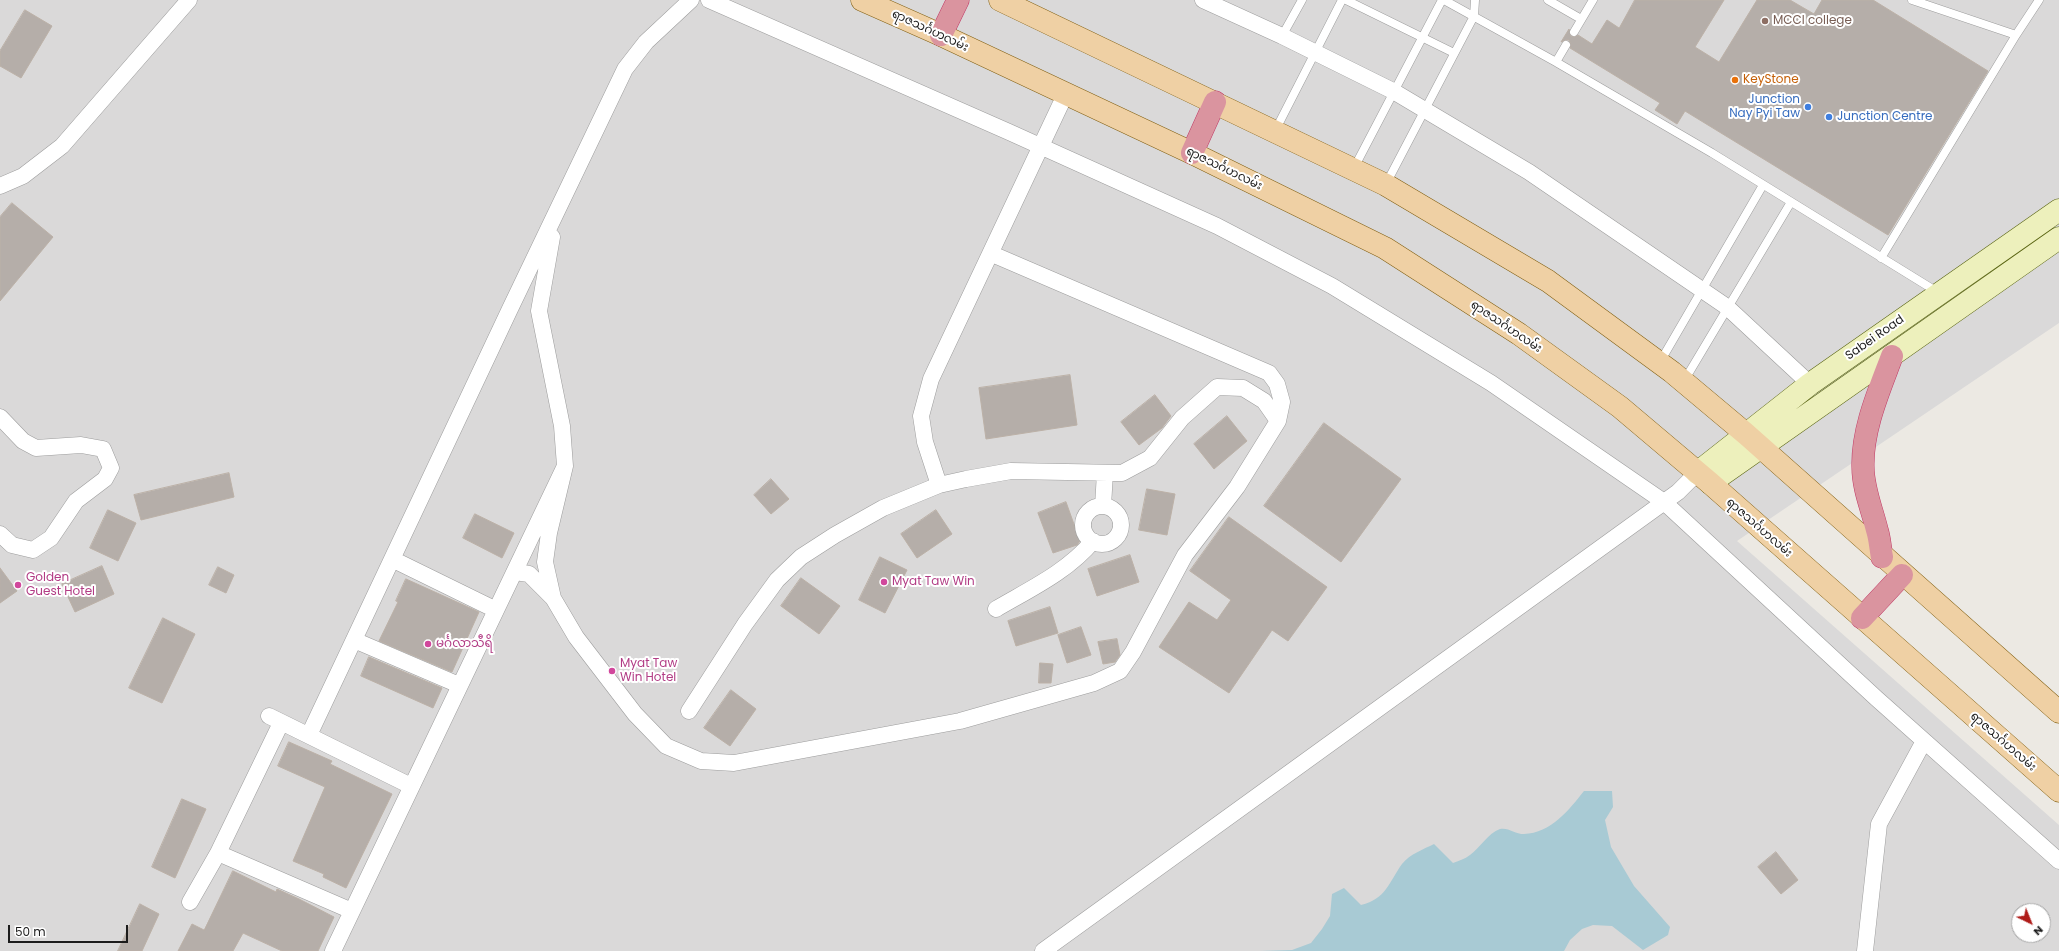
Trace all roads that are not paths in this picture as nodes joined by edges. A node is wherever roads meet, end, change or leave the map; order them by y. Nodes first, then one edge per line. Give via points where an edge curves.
1 (189, 0) edge
2 (691, 0) edge
3 (709, 0) edge
4 (862, 0) edge
5 (958, 0) edge
6 (1000, 0) edge
7 (1203, 0) edge
8 (1302, 0) edge
9 (1342, 0) edge
10 (1346, 0) edge
11 (1443, 0) edge
12 (1475, 0) edge
13 (1548, 0) edge
14 (1592, 0) edge
15 (1912, 0) edge
16 (2039, 0) edge
17 (1223, 4) edge
18 (1474, 16) junction
19 (1581, 19) junction
20 (1574, 32) dead end
21 (941, 35) junction
22 (2016, 35) junction
23 (1282, 36) junction
24 (1422, 39) junction
25 (1566, 45) dead end
26 (1316, 53) junction
27 (1454, 53) junction
28 (1556, 62) junction
29 (1393, 91) junction
30 (1065, 95) junction
31 (1214, 102) junction
32 (1424, 108) junction
33 (1275, 132) junction
34 (1041, 146) junction
35 (1192, 154) junction
36 (1354, 168) junction
37 (1386, 185) junction
38 (1763, 185) junction
39 (0, 186) edge
40 (1791, 202) junction
41 (2059, 210) edge
42 (558, 212) junction
43 (2059, 238) edge
44 (992, 254) junction
45 (1881, 258) junction
46 (1703, 290) junction
47 (1940, 293) junction
48 (1726, 307) junction
49 (1892, 356) junction
50 (1660, 363) junction
51 (1683, 382) junction
52 (1810, 384) junction
53 (0, 417) edge
54 (1278, 420) junction
55 (1753, 441) junction
56 (565, 466) junction
57 (1105, 473) junction
58 (1703, 478) junction
59 (939, 485) junction
60 (1664, 502) junction
61 (1103, 506) junction
62 (0, 534) edge
63 (1093, 541) junction
64 (1882, 557) junction
65 (392, 559) junction
66 (515, 572) junction
67 (1902, 575) junction
68 (553, 598) junction
69 (996, 609) dead end
70 (496, 610) junction
71 (1862, 618) junction
72 (354, 640) junction
73 (460, 685) junction
74 (689, 711) dead end
75 (2059, 712) edge
76 (309, 735) junction
77 (1924, 741) junction
78 (412, 786) junction
79 (2059, 791) edge
80 (218, 853) junction
81 (2059, 861) edge
82 (190, 902) dead end
83 (352, 911) junction
84 (332, 951) edge
85 (1043, 951) edge
86 (1865, 951) edge

1 - 39 street via 62,146 23,176
2 - 42 street via 646,42 626,70
3 - 34 street
4 - 21 main road, ရာဇသင်္ဂဟလမ်း
5 - 21 highway
6 - 31 main road
7 - 17 street
8 - 23 lane
9 - 26 lane
10 - 24 lane
11 - 18 lane
11 - 24 lane
12 - 18 lane
13 - 19 lane
14 - 19 lane
15 - 22 lane
16 - 22 lane
17 - 23 street
18 - 27 lane
18 - 28 lane
19 - 20 lane
21 - 30 main road, ရာဇသင်္ဂဟလမ်း
22 - 45 lane
23 - 26 street
24 - 27 lane
24 - 29 lane
25 - 28 lane
26 - 29 street
26 - 33 lane
27 - 32 lane
28 - 38 lane
29 - 32 street
29 - 36 lane
30 - 34 street
30 - 35 main road, ရာဇသင်္ဂဟလမ်း
31 - 33 main road
31 - 35 highway
32 - 37 lane
32 - 46 street via 1529,172
33 - 36 main road
34 - 44 street
34 - 60 street via 1217,226 1332,286 1491,383
35 - 58 main road, ရာဇသင်္ဂဟလမ်း via 1385,248 1519,334 1576,375 1620,407
36 - 37 main road
37 - 50 main road via 1548,281
38 - 40 lane
38 - 46 lane
40 - 45 lane
40 - 48 lane
41 - 47 street, Sabei Road
42 - 56 street via 539,311 562,426
42 - 65 street via 505,318
43 - 49 street, Sabei Road
44 - 54 street via 1269,373 1277,384 1282,402
44 - 59 street via 931,379 921,416 925,442
45 - 47 lane
46 - 48 street
46 - 50 lane
47 - 52 street, Sabei Road
48 - 51 lane
48 - 52 street
49 - 55 street, Sabei Road via 1826,400
49 - 64 highway via 1874,405 1865,440 1862,468
50 - 51 main road
51 - 55 main road
52 - 55 street, Sabei Road
53 - 62 street via 23,441 36,448 81,446 103,449 111,468 105,479 76,501 51,538 33,550 12,545
54 - 57 street via 1264,401 1242,388 1217,387 1182,418 1150,458 1122,473
54 - 68 street via 1237,487 1185,555 1133,652 1120,671 1094,683 960,721 734,763 701,761 666,746 635,714 576,637
55 - 58 street, Sabei Road
55 - 64 main road
56 - 66 street
56 - 68 street via 545,562
57 - 59 street via 1011,471
57 - 61 street
58 - 60 street
58 - 71 main road, ရာဇသင်္ဂဟလမ်း
59 - 74 street via 883,508 801,557 776,580
60 - 77 street
60 - 85 street
61 - 63 street via 1094,508 1084,519 1084,531
61 - 63 street via 1117,513 1120,531 1110,542 1104,544
63 - 69 street via 1062,570
64 - 67 main road
65 - 70 street
65 - 72 street
66 - 68 street via 529,574
66 - 70 street
67 - 71 highway
67 - 75 main road
70 - 73 street
71 - 79 main road, ရာဇသင်္ဂဟလမ်း
72 - 73 street
72 - 76 street
73 - 78 street
76 - 78 street
76 - 80 street via 275,720
77 - 81 street
77 - 86 street via 1879,824
78 - 83 street
80 - 82 street
80 - 83 street
83 - 84 street

